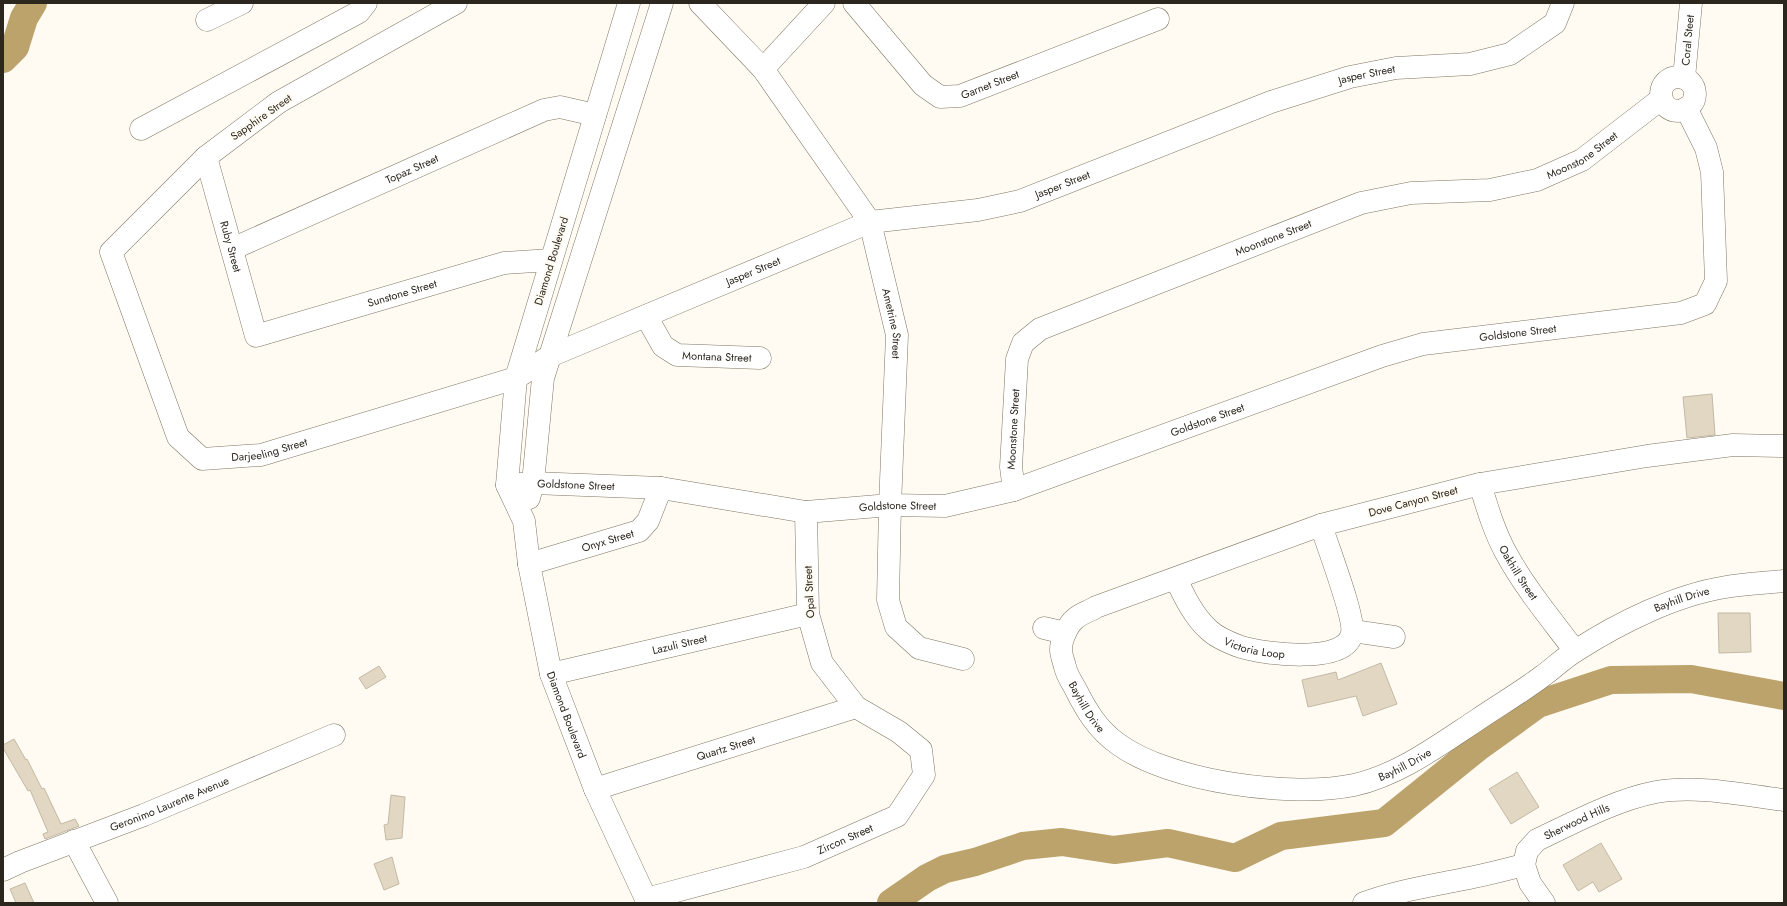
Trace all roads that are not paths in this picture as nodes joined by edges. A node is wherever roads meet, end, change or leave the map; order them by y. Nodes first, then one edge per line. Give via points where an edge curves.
1 (242, 3) edge
2 (366, 3) edge
3 (456, 3) edge
4 (629, 3) edge
5 (662, 3) edge
6 (700, 3) edge
7 (824, 3) edge
8 (854, 3) edge
9 (1563, 3) edge
10 (1691, 3) edge
11 (1158, 19) dead end
12 (207, 20) dead end
13 (763, 69) junction
14 (1684, 78) junction
15 (1661, 99) junction
16 (1686, 108) junction
17 (595, 115) junction
18 (141, 129) dead end
19 (206, 157) junction
20 (870, 222) junction
21 (232, 249) junction
22 (111, 252) joint
23 (551, 260) junction
24 (646, 316) junction
25 (256, 336) joint
26 (550, 356) junction
27 (760, 358) dead end
28 (516, 378) junction
29 (1784, 446) edge
30 (533, 483) junction
31 (1480, 484) junction
32 (507, 485) junction
33 (661, 488) junction
34 (1014, 490) junction
35 (890, 505) junction
36 (806, 512) junction
37 (524, 521) junction
38 (1321, 525) junction
39 (529, 564) junction
40 (1176, 579) junction
41 (1784, 581) edge
42 (808, 614) junction
43 (1044, 628) dead end
44 (1353, 631) junction
45 (1065, 633) junction
46 (1394, 637) dead end
47 (1575, 651) junction
48 (963, 659) dead end
49 (551, 674) junction
50 (856, 707) junction
51 (334, 734) dead end
52 (595, 789) junction
53 (1784, 800) edge
54 (74, 841) junction
55 (1524, 865) junction
56 (3, 870) edge
57 (646, 899) joint
58 (107, 903) edge
59 (1364, 903) edge
60 (1544, 903) edge

1 - 12 street
2 - 18 street via 360,12
3 - 19 street, Sapphire Street via 279,102
4 - 17 street, Diamond Boulevard
5 - 26 street, Diamond Boulevard
6 - 13 street, Ametrine Street
7 - 13 street
8 - 11 street, Garnet Street via 923,85 940,97 960,96
9 - 20 street, Jasper Street via 1555,23 1510,54 1470,64 1396,68 1350,77 1271,102 1020,201 978,210
10 - 14 street, Coral Steet
13 - 20 street, Ametrine Street
14 - 15 street via 1669,79 1661,91
14 - 16 street via 1694,89 1692,103
15 - 16 street via 1671,110 1679,111
15 - 34 street, Moonstone Street via 1582,160 1537,180 1490,190 1411,193 1361,203 1040,329 1023,342 1017,359 1010,467
16 - 34 street, Goldstone Street via 1706,148 1712,172 1716,281 1705,304 1681,314 1423,344 1382,356
17 - 21 street, Topaz Street via 560,108 544,110
17 - 23 street, Diamond Boulevard
19 - 21 street, Ruby Street
19 - 22 street, Sapphire Street
20 - 24 street, Jasper Street
20 - 35 street, Ametrine Street via 897,335
21 - 25 street, Ruby Street
22 - 28 street, Darjeeling Street via 178,437 202,459 261,455
23 - 25 street, Sunstone Street via 504,263
23 - 28 street, Diamond Boulevard
24 - 26 street, Jasper Street
24 - 27 street, Montana Street via 663,346 677,355
26 - 28 street, Darjeeling Street
26 - 30 street, Diamond Boulevard via 543,378
28 - 32 street, Diamond Boulevard
29 - 31 street, Dove Canyon Street via 1733,445
30 - 32 street, Goldstone Street
30 - 33 street, Goldstone Street
30 - 37 street, Diamond Boulevard
31 - 38 street, Dove Canyon Street
31 - 47 street, Oakhill Street via 1505,552
32 - 37 street, Diamond Boulevard
33 - 36 street, Goldstone Street
33 - 39 street, Onyx Street via 648,521 638,531
34 - 35 street, Goldstone Street via 945,506
35 - 36 street, Goldstone Street
35 - 48 street, Ametrine Street via 888,600 896,627 919,648
36 - 42 street, Opal Street
37 - 39 street, Diamond Boulevard
38 - 40 street, Dove Canyon Street
38 - 44 street
39 - 49 street, Diamond Boulevard
40 - 44 street, Victoria Loop via 1186,599 1208,630 1242,647 1288,654 1327,653 1340,649 1350,641
40 - 45 street, Dove Canyon Street via 1096,607 1075,618
41 - 47 street, Bayhill Drive via 1724,587 1678,600 1612,629
42 - 49 street, Lazuli Street
42 - 50 street, Opal Street via 822,663
43 - 45 street
44 - 46 street
45 - 47 street, Bayhill Drive via 1061,650 1066,671 1088,712 1101,730 1119,745 1145,760 1189,775 1253,787 1289,790 1354,785 1386,775 1449,739 1543,676
49 - 52 street, Diamond Boulevard
50 - 52 street, Quartz Street
50 - 57 street, Zircon Street via 899,732 921,750 924,775 897,816 804,857
51 - 54 street, Geronimo Laurente Avenue via 144,815
52 - 57 street, Diamond Boulevard
53 - 55 street, Sherwood Hills via 1684,790 1657,792 1631,798 1537,840 1527,851
54 - 56 street, Geronimo Laurente Avenue
54 - 58 street
55 - 59 street via 1414,888
55 - 60 street via 1530,883

